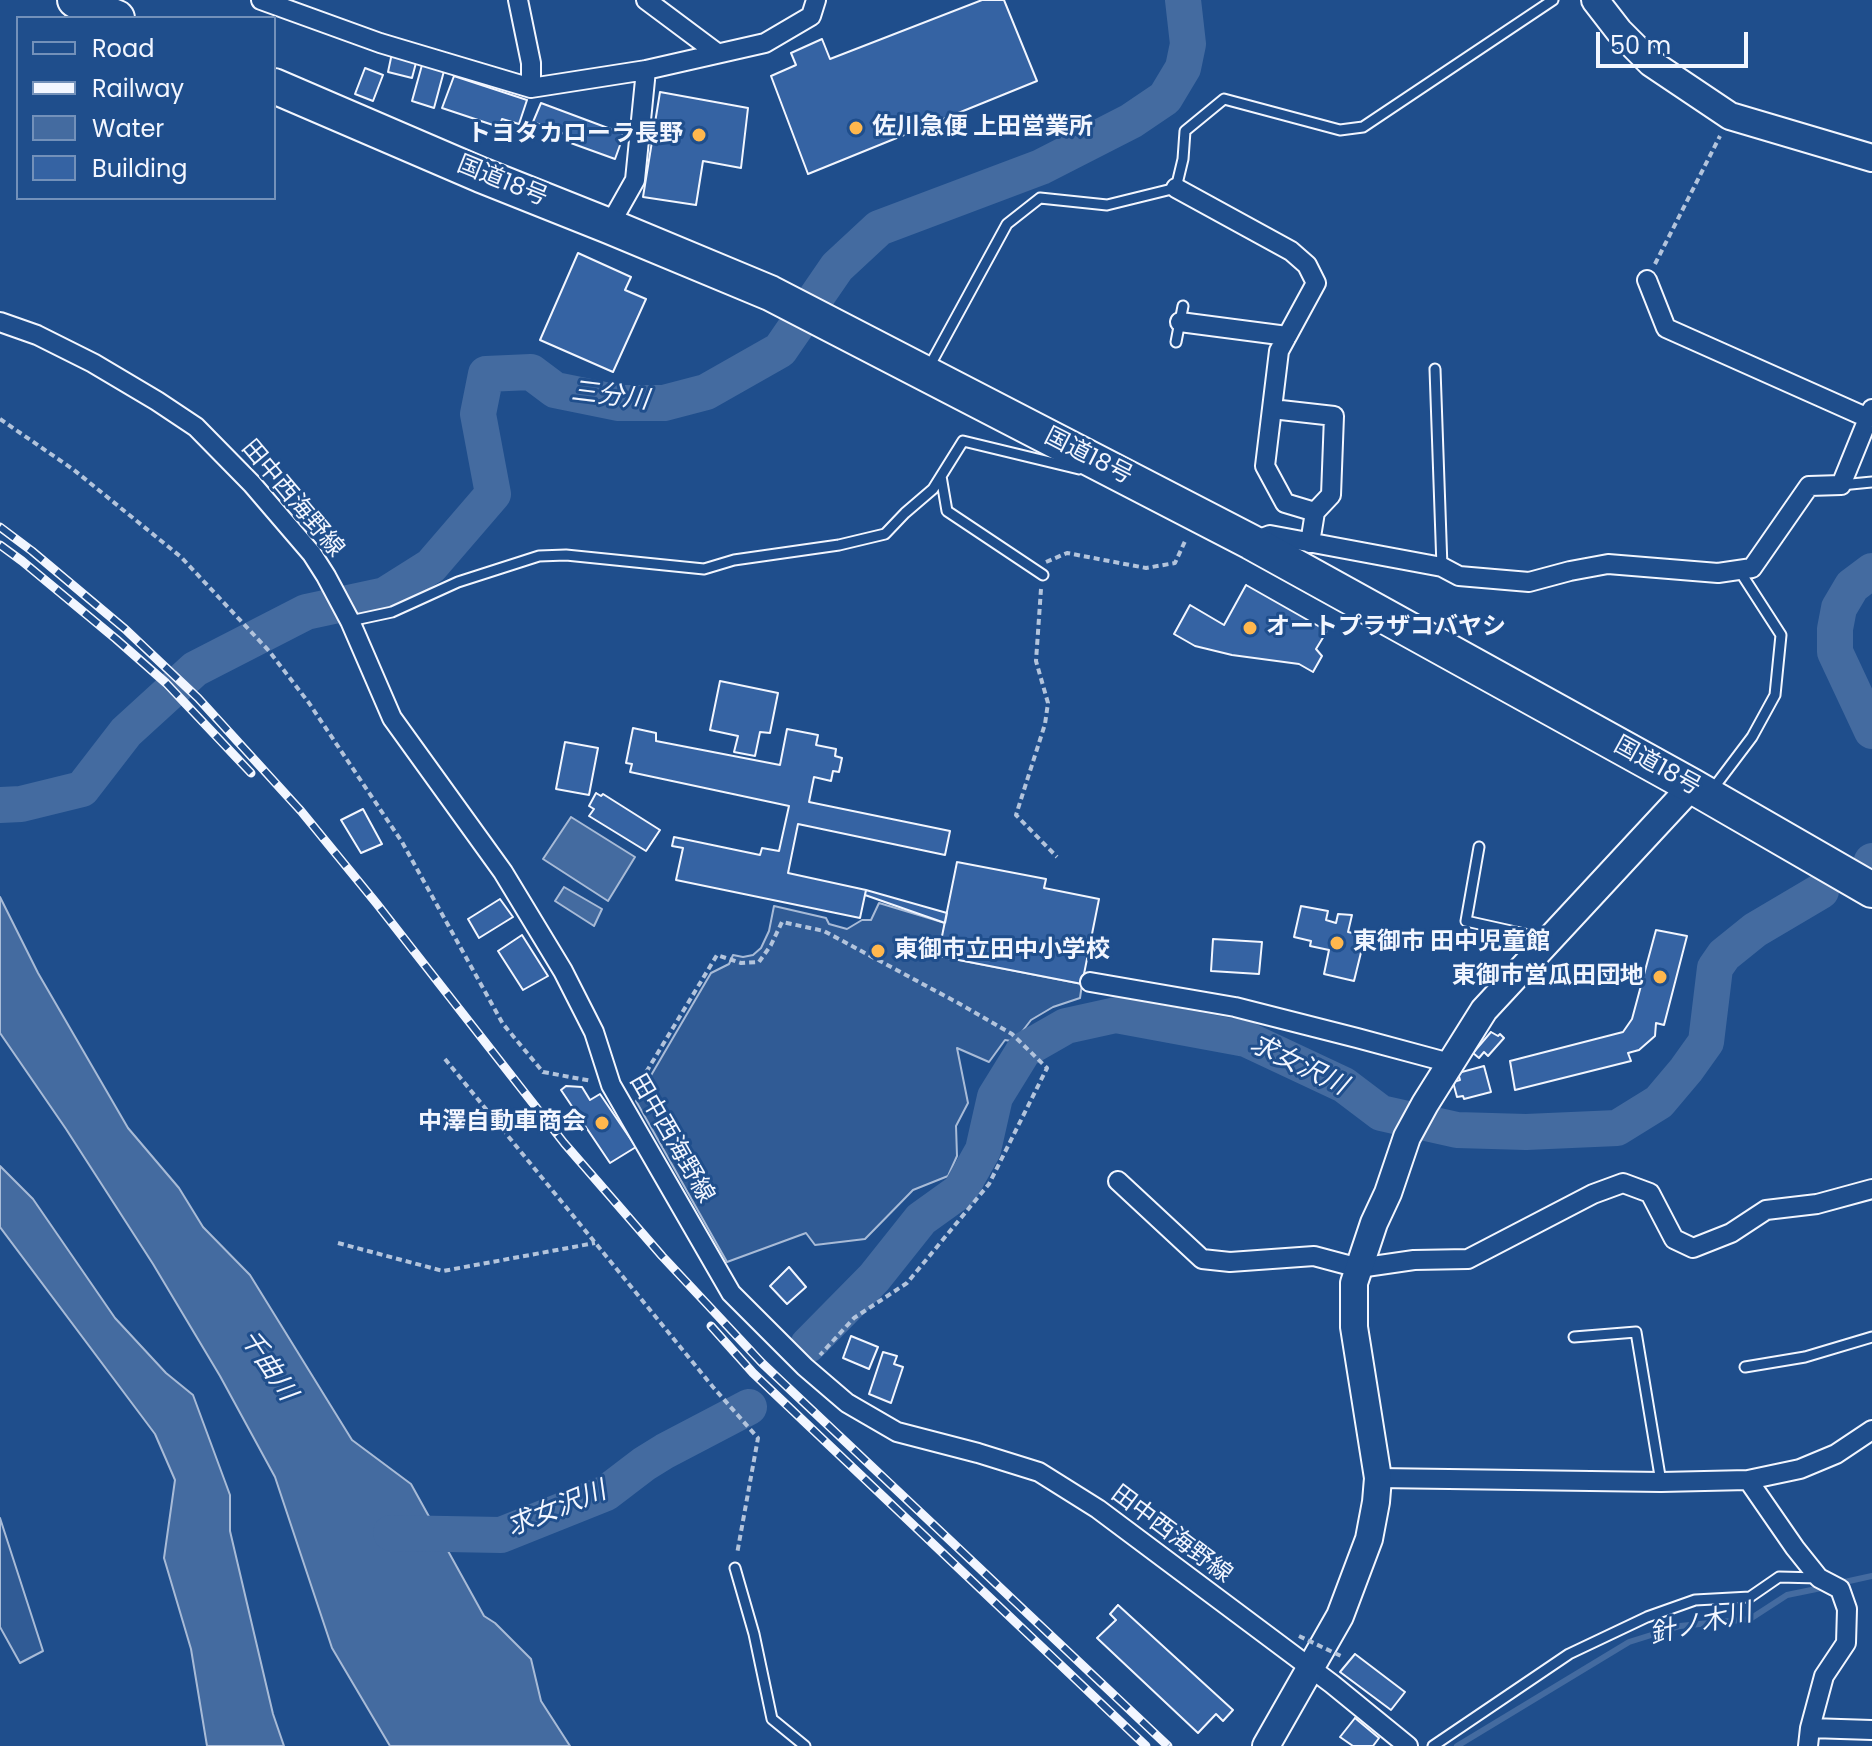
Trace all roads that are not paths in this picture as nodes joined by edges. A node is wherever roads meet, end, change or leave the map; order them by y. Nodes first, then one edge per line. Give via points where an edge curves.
1 (75, 0) edge
2 (261, 0) edge
3 (518, 0) edge
4 (646, 0) edge
5 (816, 0) edge
6 (1553, 0) edge
7 (1595, 0) edge
8 (112, 16) edge
9 (717, 53) junction
10 (646, 70) junction
11 (276, 87) edge
12 (531, 88) junction
13 (1872, 158) edge
14 (1176, 188) junction
15 (609, 226) junction
16 (1647, 280) road end
17 (1182, 314) joint
18 (0, 322) edge
19 (1287, 336) junction
20 (1176, 342) dead end
21 (1435, 369) dead end
22 (926, 374) junction
23 (1272, 409) junction
24 (1870, 413) edge
25 (1105, 466) junction
26 (941, 476) junction
27 (1872, 482) edge
28 (1841, 485) junction
29 (1315, 512) junction
30 (1251, 542) junction
31 (1310, 543) junction
32 (1442, 567) junction
33 (1739, 570) junction
34 (1043, 575) road end
35 (350, 621) junction
36 (1700, 791) junction
37 (1479, 847) dead end
38 (1872, 890) edge
39 (1550, 940) junction
40 (1090, 982) dead end
41 (1450, 1063) junction
42 (1118, 1181) dead end
43 (1872, 1189) edge
44 (1359, 1268) junction
45 (1574, 1337) dead end
46 (1872, 1337) edge
47 (1745, 1367) dead end
48 (1872, 1430) edge
49 (1378, 1478) junction
50 (1748, 1480) junction
51 (1661, 1482) junction
52 (735, 1568) road end
53 (1819, 1578) junction
54 (1309, 1669) junction
55 (1872, 1730) edge
56 (1809, 1737) edge
57 (805, 1746) edge
58 (1266, 1746) edge
59 (1408, 1746) edge
60 (1433, 1746) edge

1 - 8 highway
2 - 12 street via 380,43
3 - 12 street
4 - 9 street
5 - 9 street via 811,16 765,43
6 - 14 lane via 1363,127 1340,130 1224,99 1185,131
7 - 13 street via 1651,63 1730,116
9 - 10 street
10 - 12 street
10 - 15 street via 635,180
11 - 15 highway, 国道18号
14 - 19 street via 1307,265 1316,283
14 - 22 lane via 1107,205 1040,198 1007,224
15 - 22 highway, 国道18号 via 770,293
16 - 24 street via 1666,328
17 - 19 street
17 - 20 lane
18 - 35 street, 田中西海野線 via 93,363 196,427 312,554
19 - 23 street via 1279,351
21 - 32 lane
22 - 25 highway, 国道18号
23 - 29 street via 1265,466 1285,503
23 - 29 street via 1334,416 1331,495
24 - 28 street
25 - 26 lane via 1078,469 963,441
25 - 30 highway, 国道18号
26 - 34 lane via 947,511
26 - 35 lane via 885,534 870,538 704,569 539,556 458,582 392,612
27 - 28 lane
28 - 33 street via 1809,486 1752,568
29 - 31 street
30 - 31 street via 1270,535
30 - 36 highway, 国道18号
31 - 32 street
32 - 33 street via 1459,576 1529,582 1608,564
33 - 36 lane via 1781,635 1775,695 1752,737
35 - 54 street, 田中西海野線 via 392,718 503,872 563,971 594,1032 611,1085 731,1293 847,1403 897,1432 1039,1472 1098,1509
36 - 38 highway, 国道18号
36 - 39 street
37 - 39 lane via 1466,921
39 - 41 street via 1484,1010
40 - 41 street via 1235,1007
41 - 44 street via 1407,1137
42 - 44 street via 1202,1259 1314,1256
43 - 44 street via 1817,1204 1766,1210 1731,1233 1693,1248 1674,1239 1650,1193 1623,1183 1468,1259
44 - 49 street via 1354,1327
45 - 51 lane via 1636,1332
46 - 47 lane via 1805,1357
48 - 50 street via 1800,1469
49 - 51 street
49 - 54 street via 1369,1539 1340,1616
50 - 51 street
50 - 53 street
52 - 57 lane via 772,1719
53 - 56 street via 1840,1589 1847,1609 1846,1643 1824,1676
53 - 60 lane via 1779,1577 1750,1597 1695,1600 1647,1617 1569,1654
54 - 58 street
54 - 59 street, 田中西海野線
55 - 56 street

